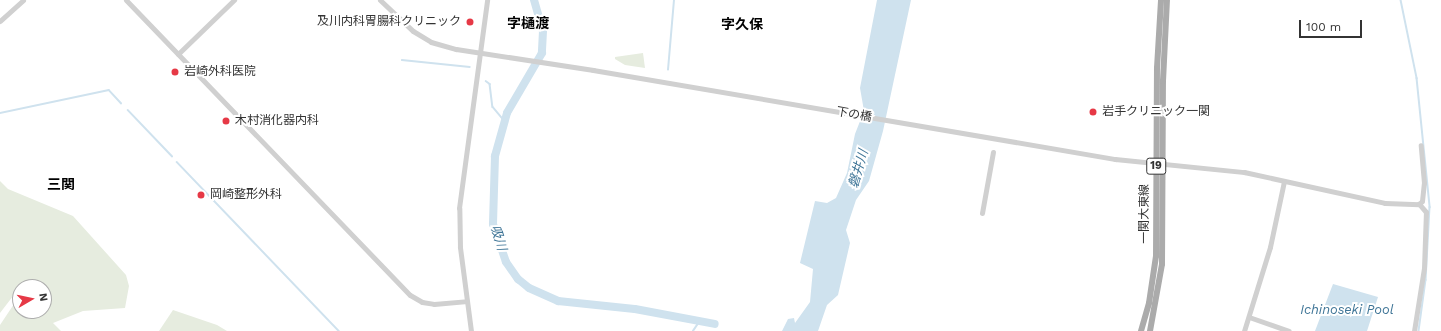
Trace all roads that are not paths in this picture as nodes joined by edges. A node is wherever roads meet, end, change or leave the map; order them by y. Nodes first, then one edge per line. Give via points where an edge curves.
1 (23, 0) edge
2 (126, 0) edge
3 (234, 0) edge
4 (380, 0) edge
5 (487, 0) edge
6 (1161, 0) edge
7 (1168, 0) edge
8 (0, 21) edge
9 (480, 52) junction
10 (178, 54) junction
11 (1421, 145) dead end
12 (993, 152) dead end
13 (1156, 164) junction
14 (1164, 165) junction
15 (1284, 181) junction
16 (1419, 204) junction
17 (982, 213) dead end
18 (467, 301) junction
19 (1249, 317) junction
20 (471, 331) edge
21 (1141, 331) edge
22 (1150, 331) edge
23 (1244, 331) edge
24 (1289, 331) edge
25 (1414, 331) edge

1 - 8 street
2 - 10 street
3 - 10 street
4 - 9 street, 下の橋 via 409,28 431,42
5 - 9 street
6 - 13 main road, 一関大東線 / 19
7 - 14 main road, 一関大東線 / 19 via 1162,81
9 - 13 street, 下の橋
9 - 18 street via 459,208
10 - 18 street via 410,295 422,302 434,304
11 - 16 street via 1424,195
12 - 17 street
13 - 14 street, 下の橋
13 - 21 main road, 一関大東線 / 19 via 1153,279
14 - 15 street, 下の橋 via 1244,172
14 - 22 main road, 一関大東線 / 19 via 1162,264
15 - 16 street, 下の橋 via 1385,203
15 - 19 street via 1272,237
16 - 25 street via 1426,212 1424,268
18 - 20 street
19 - 23 street
19 - 24 street

